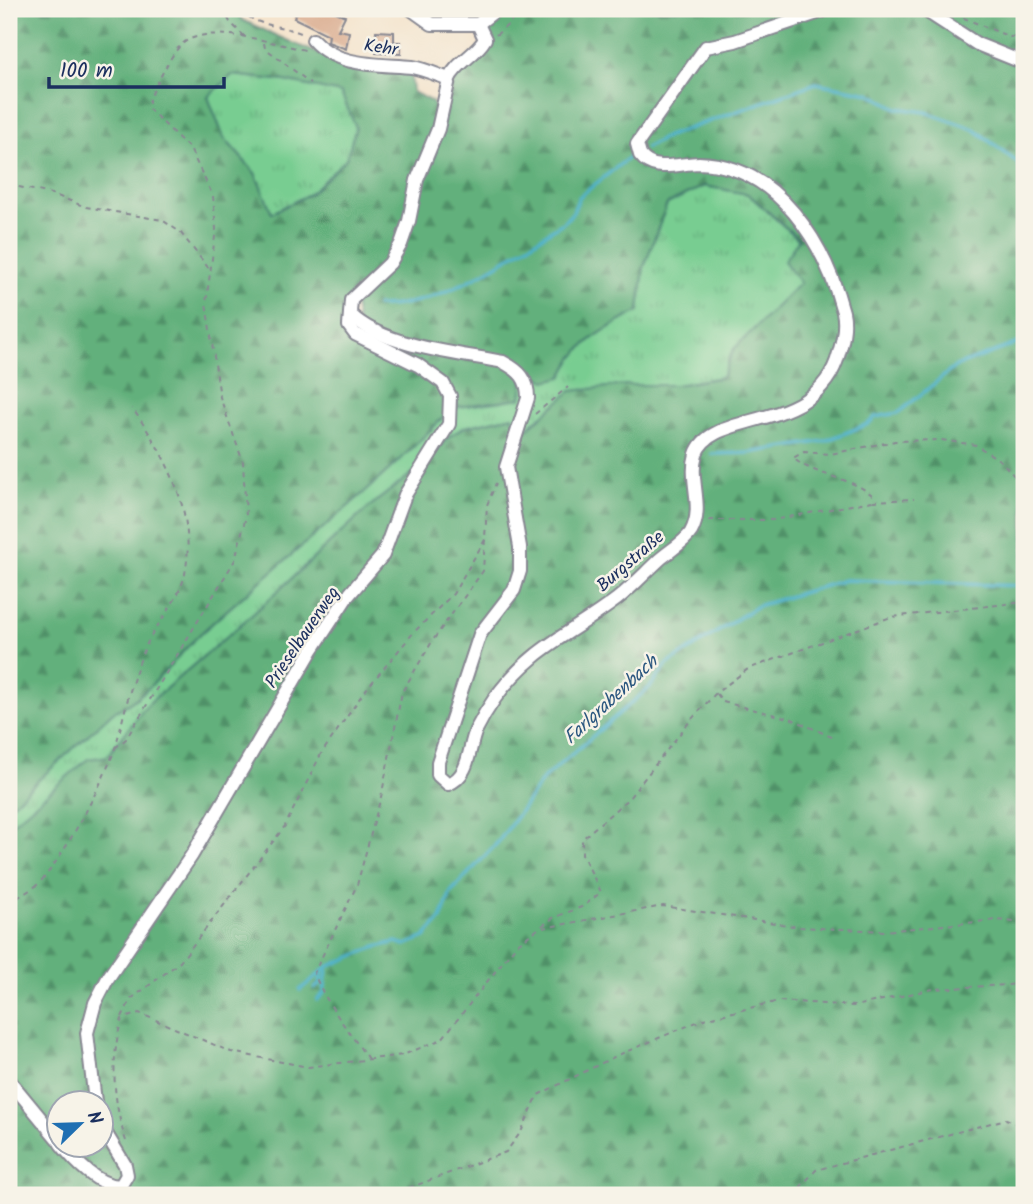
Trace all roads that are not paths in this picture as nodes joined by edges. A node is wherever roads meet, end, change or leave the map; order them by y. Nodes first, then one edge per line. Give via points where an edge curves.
1 (411, 9) edge
2 (497, 9) edge
3 (829, 9) edge
4 (923, 9) edge
5 (478, 24) junction
6 (313, 40) road end
7 (1024, 63) edge
8 (449, 79) junction
9 (351, 315) junction
10 (9, 1080) edge
11 (93, 1088) edge
12 (46, 1126) edge
13 (116, 1150) edge
14 (75, 1158) edge
15 (9, 1191) edge
16 (13, 1195) edge

1 - 5 street via 432,24
2 - 5 street
3 - 9 street, Burgstraße via 706,47 637,144 640,155 652,165 715,165 744,174 781,196 805,223 844,315 838,359 821,387 803,404 707,439 696,453 696,520 690,534 616,599 548,643 517,671 476,731 463,773 448,784 438,775 438,762 480,634 514,590 520,571 506,467 528,398 524,377 503,362 391,337
4 - 7 street via 977,44
5 - 8 street via 485,39
6 - 8 street, Kehr via 325,53 366,64 421,69
8 - 9 street via 438,130 417,180 401,244 390,262 351,300
9 - 11 street, Prieselbauerweg via 349,326 355,334 418,365 443,383 450,396 449,424 405,495 383,555 347,597 312,650 192,855 108,978 87,1034
10 - 12 street
13 - 14 street via 127,1175 121,1185 110,1185
15 - 16 street

